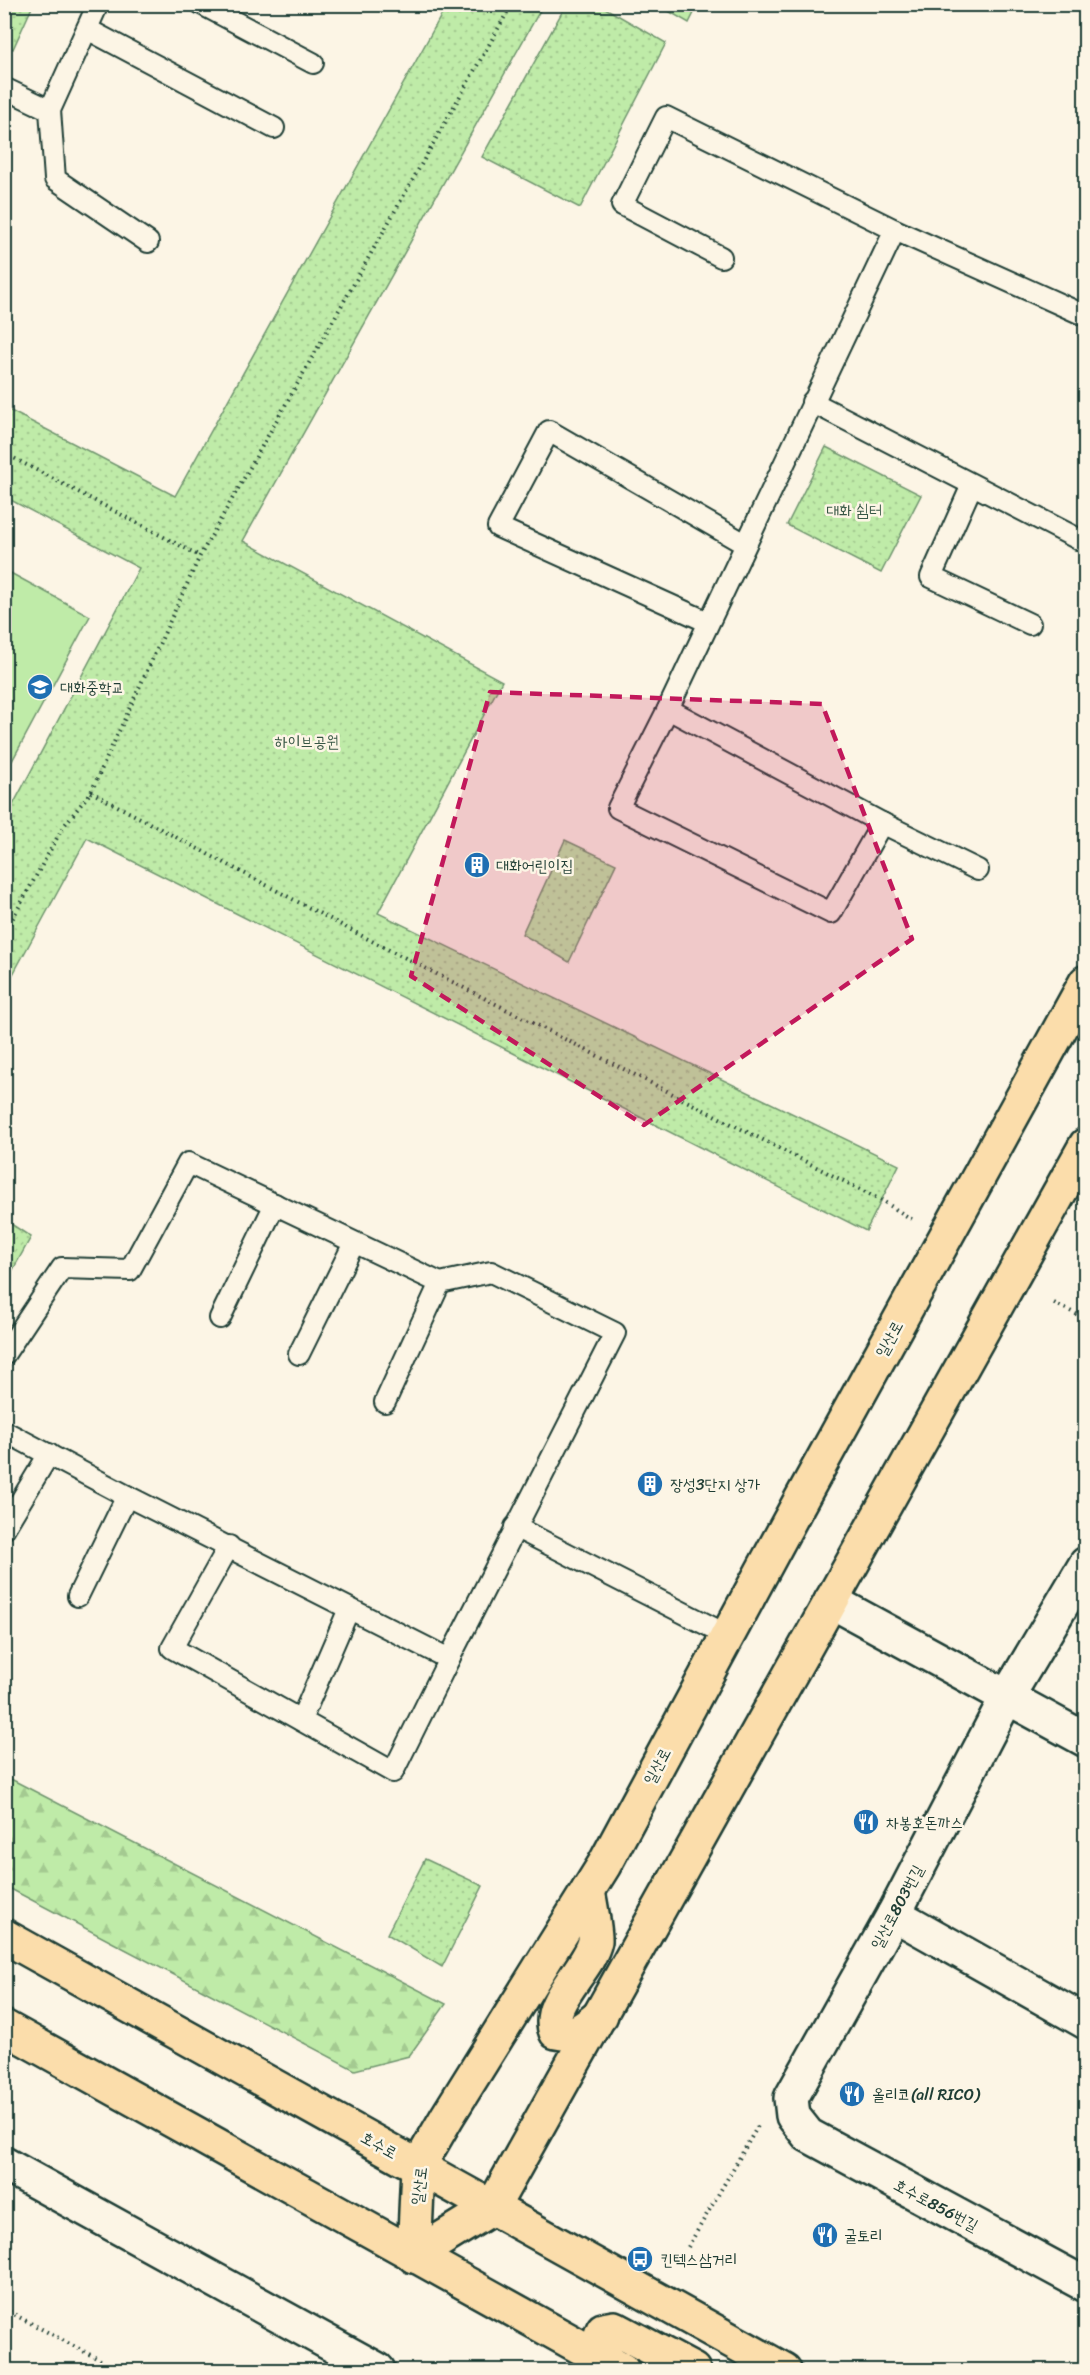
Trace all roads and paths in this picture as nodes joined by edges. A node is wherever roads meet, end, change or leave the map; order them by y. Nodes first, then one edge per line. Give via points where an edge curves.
1 (98, 4) edge
2 (201, 4) edge
3 (512, 4) edge
4 (87, 29) junction
5 (313, 63) dead end
6 (4, 88) edge
7 (50, 110) junction
8 (274, 128) dead end
9 (895, 230) junction
10 (148, 242) dead end
11 (721, 257) dead end
12 (1086, 316) edge
13 (812, 402) junction
14 (4, 453) edge
15 (972, 485) junction
16 (1086, 543) edge
17 (745, 544) junction
18 (200, 556) junction
19 (708, 622) junction
20 (1030, 624) dead end
21 (668, 709) junction
22 (91, 792) junction
23 (882, 823) junction
24 (978, 870) dead end
25 (4, 934) edge
26 (1086, 982) edge
27 (1086, 1145) edge
28 (275, 1204) junction
29 (913, 1220) dead end
30 (354, 1243) junction
31 (440, 1283) junction
32 (1054, 1303) dead end
33 (220, 1318) dead end
34 (1086, 1319) edge
35 (299, 1354) dead end
36 (4, 1355) edge
37 (385, 1402) dead end
38 (4, 1431) edge
39 (49, 1454) junction
40 (127, 1496) junction
41 (515, 1527) junction
42 (4, 1529) edge
43 (229, 1546) junction
44 (1086, 1564) edge
45 (78, 1596) dead end
46 (831, 1601) junction
47 (349, 1609) junction
48 (727, 1635) junction
49 (449, 1659) junction
50 (1007, 1697) junction
51 (301, 1720) junction
52 (1086, 1740) edge
53 (588, 1890) junction
54 (894, 1914) junction
55 (4, 1936) edge
56 (602, 2014) junction
57 (1086, 2022) edge
58 (4, 2027) edge
59 (793, 2116) junction
60 (4, 2164) edge
61 (418, 2167) junction
62 (492, 2208) junction
63 (688, 2247) dead end
64 (414, 2256) junction
65 (1086, 2285) edge
66 (4, 2309) edge
67 (616, 2367) edge
68 (119, 2370) edge
69 (378, 2370) edge
70 (693, 2370) edge
71 (784, 2370) edge

1 - 4 lane
2 - 5 lane
3 - 18 path
4 - 7 lane
4 - 8 lane
6 - 7 lane
7 - 10 lane via 55,179
9 - 11 lane via 666,117 622,205
9 - 12 lane
9 - 13 lane
13 - 15 lane
13 - 17 lane
14 - 18 path
15 - 16 lane
15 - 20 lane via 931,578
17 - 19 lane
17 - 19 lane via 549,431 498,527
18 - 22 path
19 - 21 lane
21 - 23 lane
21 - 23 lane via 618,808 831,913
22 - 25 path via 63,827
22 - 29 path
23 - 24 lane
26 - 48 main road, 일산로
27 - 46 main road
28 - 30 lane
28 - 33 lane
28 - 36 lane via 188,1163 130,1270 62,1268
30 - 31 lane
30 - 35 lane
31 - 37 lane
31 - 41 lane via 491,1272 615,1333
32 - 34 path
38 - 39 lane
39 - 40 lane
39 - 42 lane
40 - 43 lane
40 - 45 lane
41 - 48 lane
41 - 49 lane
43 - 47 lane
43 - 51 lane via 172,1648
44 - 50 street, 일산로803번길
46 - 50 street
46 - 56 main road
47 - 49 lane
47 - 51 lane
48 - 53 main road, 일산로
49 - 51 lane via 393,1772
50 - 52 street
50 - 54 street, 일산로803번길
53 - 56 main road via 595,1941 552,2023 556,2032 567,2035
53 - 61 main road, 일산로
54 - 57 street
54 - 59 street, 일산로803번길 via 791,2098
55 - 61 main road, 호수로
56 - 62 main road
58 - 64 main road
59 - 63 path via 760,2121
59 - 65 street, 호수로856번길 via 808,2135
60 - 69 street
61 - 62 main road, 호수로
61 - 64 main road, 일산로
62 - 64 main road
62 - 71 main road, 호수로
64 - 67 main road
66 - 68 path
67 - 70 main road via 600,2348 603,2330 614,2328

